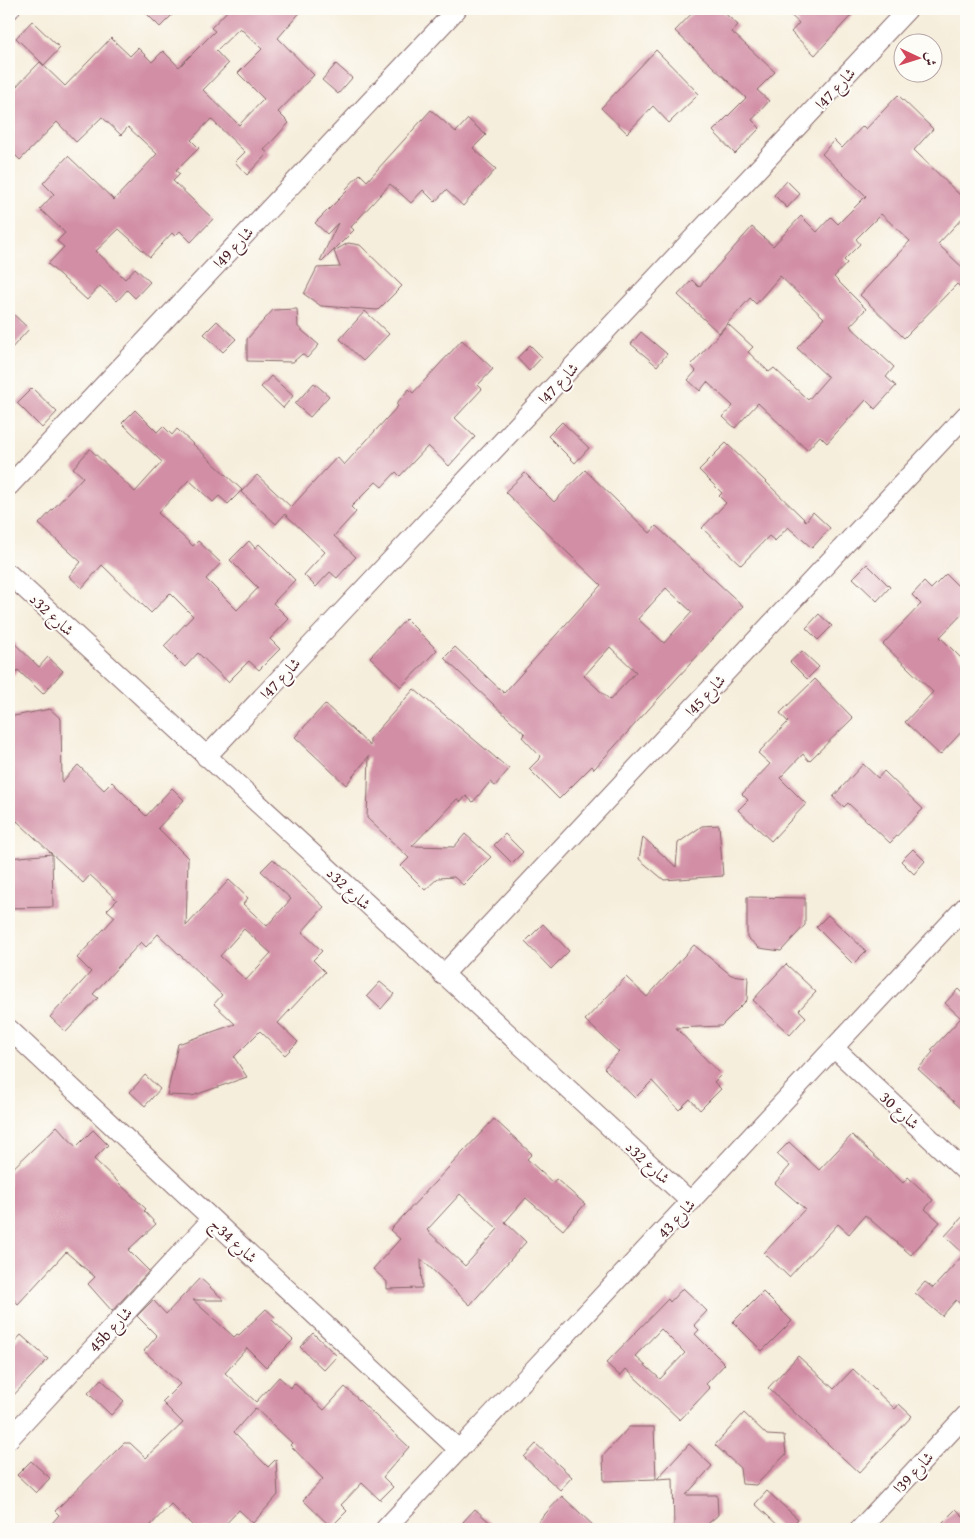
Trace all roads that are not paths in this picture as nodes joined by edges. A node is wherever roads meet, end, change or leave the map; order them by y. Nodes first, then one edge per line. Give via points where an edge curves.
1 (456, 9) edge
2 (908, 9) edge
3 (966, 415) edge
4 (9, 486) edge
5 (9, 574) edge
6 (206, 757) junction
7 (966, 906) edge
8 (444, 975) junction
9 (9, 1029) edge
10 (834, 1048) junction
11 (966, 1172) edge
12 (691, 1202) junction
13 (212, 1219) junction
14 (966, 1415) edge
15 (9, 1439) edge
16 (459, 1450) junction
17 (865, 1527) edge
18 (385, 1529) edge

1 - 4 street, شارع 49ا
2 - 6 street, شارع 47ا
3 - 8 street, شارع 45ا
5 - 6 street, شارع 32د
6 - 8 street, شارع 32د
7 - 10 street, شارع 43
8 - 12 street, شارع 32د
9 - 13 street, شارع 34ج
10 - 11 street, شارع 30
10 - 12 street, شارع 43
12 - 16 street, شارع 43
13 - 15 street, 45b شارع
13 - 16 street, شارع 34ج
14 - 17 street, شارع 39ا
16 - 18 street, شارع 43

